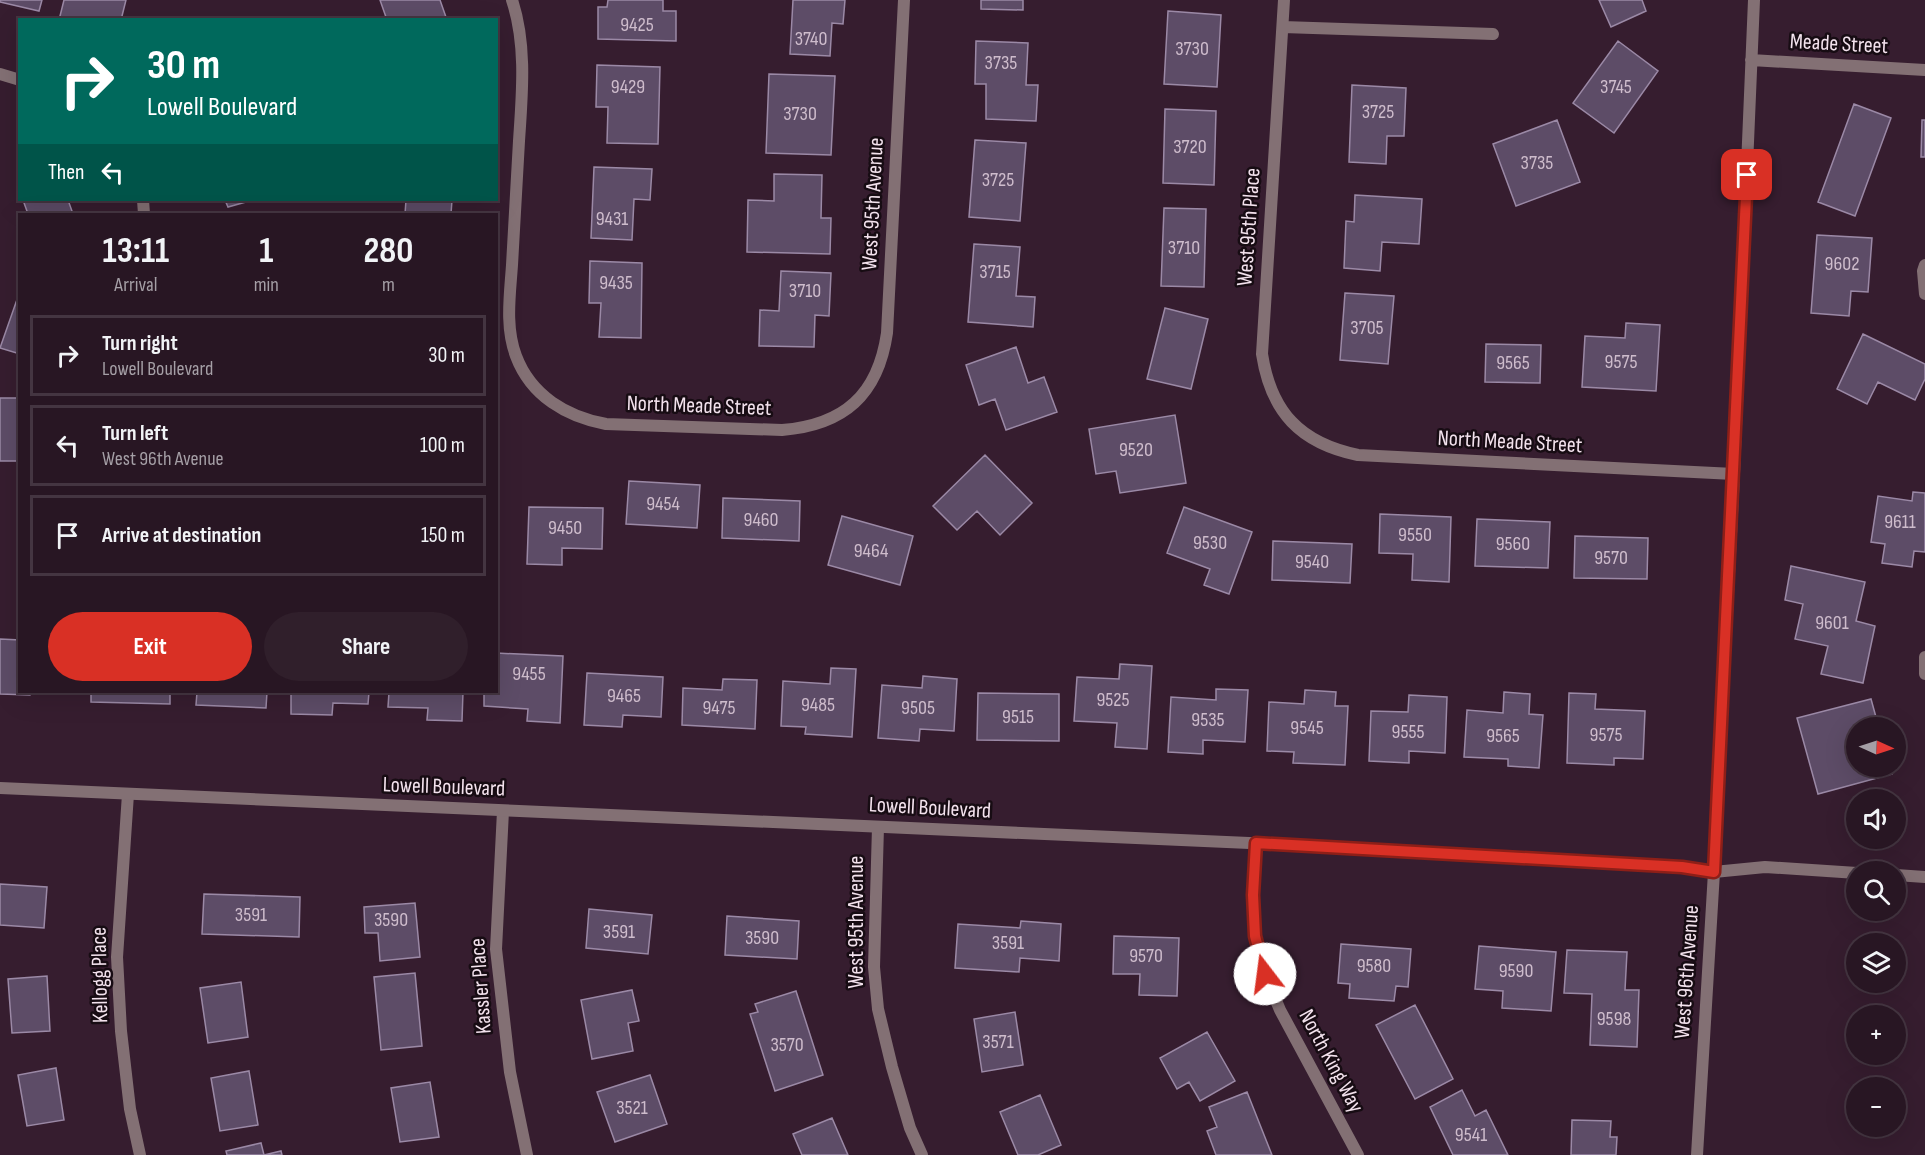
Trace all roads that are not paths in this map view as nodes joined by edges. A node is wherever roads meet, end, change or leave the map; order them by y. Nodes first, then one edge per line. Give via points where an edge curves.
1 (512, 0) edge
2 (904, 0) edge
3 (1284, 0) edge
4 (1754, 0) edge
5 (1283, 27) junction
6 (1493, 34) dead end
7 (1751, 60) junction
8 (1925, 69) edge
9 (0, 74) edge
10 (18, 79) edge
11 (1925, 265) edge
12 (1925, 294) edge
13 (856, 401) joint
14 (1292, 423) joint
15 (1734, 474) junction
16 (1925, 657) edge
17 (1925, 674) edge
18 (0, 788) edge
19 (128, 794) junction
20 (503, 811) junction
21 (878, 827) junction
22 (1256, 843) junction
23 (1714, 872) junction
24 (1846, 872) edge
25 (1906, 876) edge
26 (1925, 877) edge
27 (140, 1155) edge
28 (527, 1155) edge
29 (922, 1155) edge
30 (1358, 1155) edge
31 (1697, 1155) edge

1 - 13 street, North Meade Street via 518,24 522,84 509,316 516,356 541,394 567,413 606,424 782,430 819,424
2 - 13 street, West 95th Avenue via 887,333 878,372
3 - 5 street, West 95th Place
4 - 7 street, West 96th Avenue
5 - 6 street
5 - 14 street, West 95th Place via 1262,354 1273,397
7 - 8 street, Meade Street
7 - 15 street, West 96th Avenue
9 - 10 street
11 - 12 street
14 - 15 street, North Meade Street via 1336,450 1358,455
15 - 23 street, West 96th Avenue
16 - 17 street
18 - 19 street, Lowell Boulevard
19 - 20 street, Lowell Boulevard
19 - 27 street, Kellogg Place via 117,957 130,1110
20 - 21 street, Lowell Boulevard
20 - 28 street, Kassler Place via 496,949 510,1072
21 - 22 street, Lowell Boulevard
21 - 29 street, West 95th Avenue via 874,967 878,1009 904,1108
22 - 23 street, Lowell Boulevard
22 - 30 street, North King Way via 1255,936 1265,974 1280,1010
23 - 24 street, Lowell Boulevard via 1765,867
23 - 31 street, West 96th Avenue
25 - 26 street

